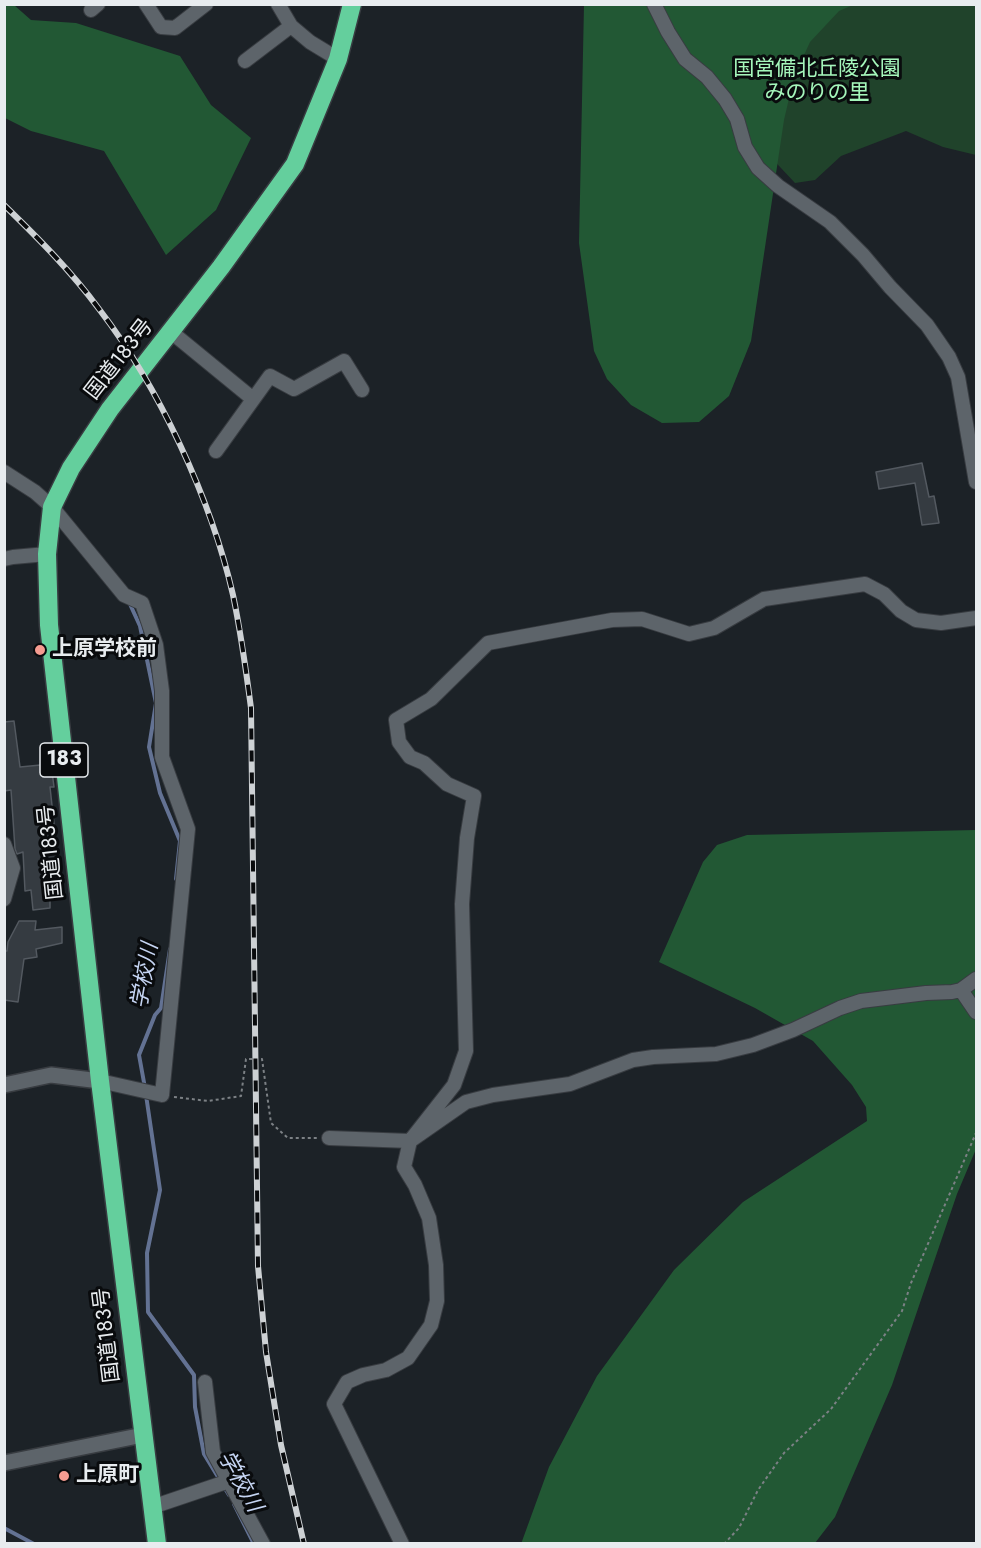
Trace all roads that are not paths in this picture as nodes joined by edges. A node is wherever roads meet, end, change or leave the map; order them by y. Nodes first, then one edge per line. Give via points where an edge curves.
1 (146, 4) edge
2 (206, 4) edge
3 (278, 4) edge
4 (345, 4) edge
5 (352, 4) edge
6 (654, 4) edge
7 (291, 26) junction
8 (338, 59) junction
9 (245, 62) dead end
10 (170, 332) junction
11 (362, 390) dead end
12 (254, 399) junction
13 (216, 451) dead end
14 (4, 472) edge
15 (976, 482) edge
16 (52, 507) junction
17 (47, 554) junction
18 (4, 560) edge
19 (976, 618) edge
20 (4, 844) edge
21 (4, 899) edge
22 (976, 979) edge
23 (960, 990) junction
24 (976, 1012) edge
25 (100, 1081) junction
26 (4, 1085) edge
27 (329, 1138) road end
28 (410, 1141) junction
29 (205, 1382) dead end
30 (143, 1435) junction
31 (4, 1463) edge
32 (229, 1481) junction
33 (152, 1508) junction
34 (157, 1544) edge
35 (263, 1544) edge
36 (402, 1544) edge

1 - 2 street via 161,27 175,28
3 - 7 street
4 - 8 highway, 国道183号 / 183
5 - 8 highway, 国道183号 / 183
6 - 15 street via 685,59 725,99 758,168 830,222 927,325 949,357 958,377
7 - 8 street
7 - 9 street
8 - 10 highway, 国道183号 / 183 via 295,164
10 - 12 street
10 - 16 highway, 国道183号 / 183 via 70,468
11 - 12 street via 344,361 294,389 270,376
12 - 13 street
14 - 16 street
16 - 17 highway, 国道183号 / 183
16 - 25 street via 124,595 142,603 156,645 162,691 162,757 188,829 162,1095
17 - 18 street
17 - 25 highway, 国道183号 / 183 via 49,625
19 - 28 street via 941,623 916,620 885,594 865,584 764,599 714,628 689,634 642,619 612,620 488,643 431,699 396,720 399,742 410,757 424,763 447,784 474,796 462,904 466,1051 454,1085
20 - 21 street via 13,868
22 - 23 street
23 - 24 street
23 - 28 street via 861,1001 753,1045 716,1054 633,1060 570,1084 484,1097 466,1102
25 - 26 street via 51,1076
25 - 30 highway, 国道183号 / 183
27 - 28 street
28 - 36 street via 404,1167 429,1218 436,1265 437,1301 431,1325 408,1358 386,1370 347,1382 334,1404
29 - 32 street via 213,1452
30 - 31 street
30 - 33 highway, 国道183号 / 183
32 - 33 street
32 - 35 street
33 - 34 highway, 国道183号 / 183

